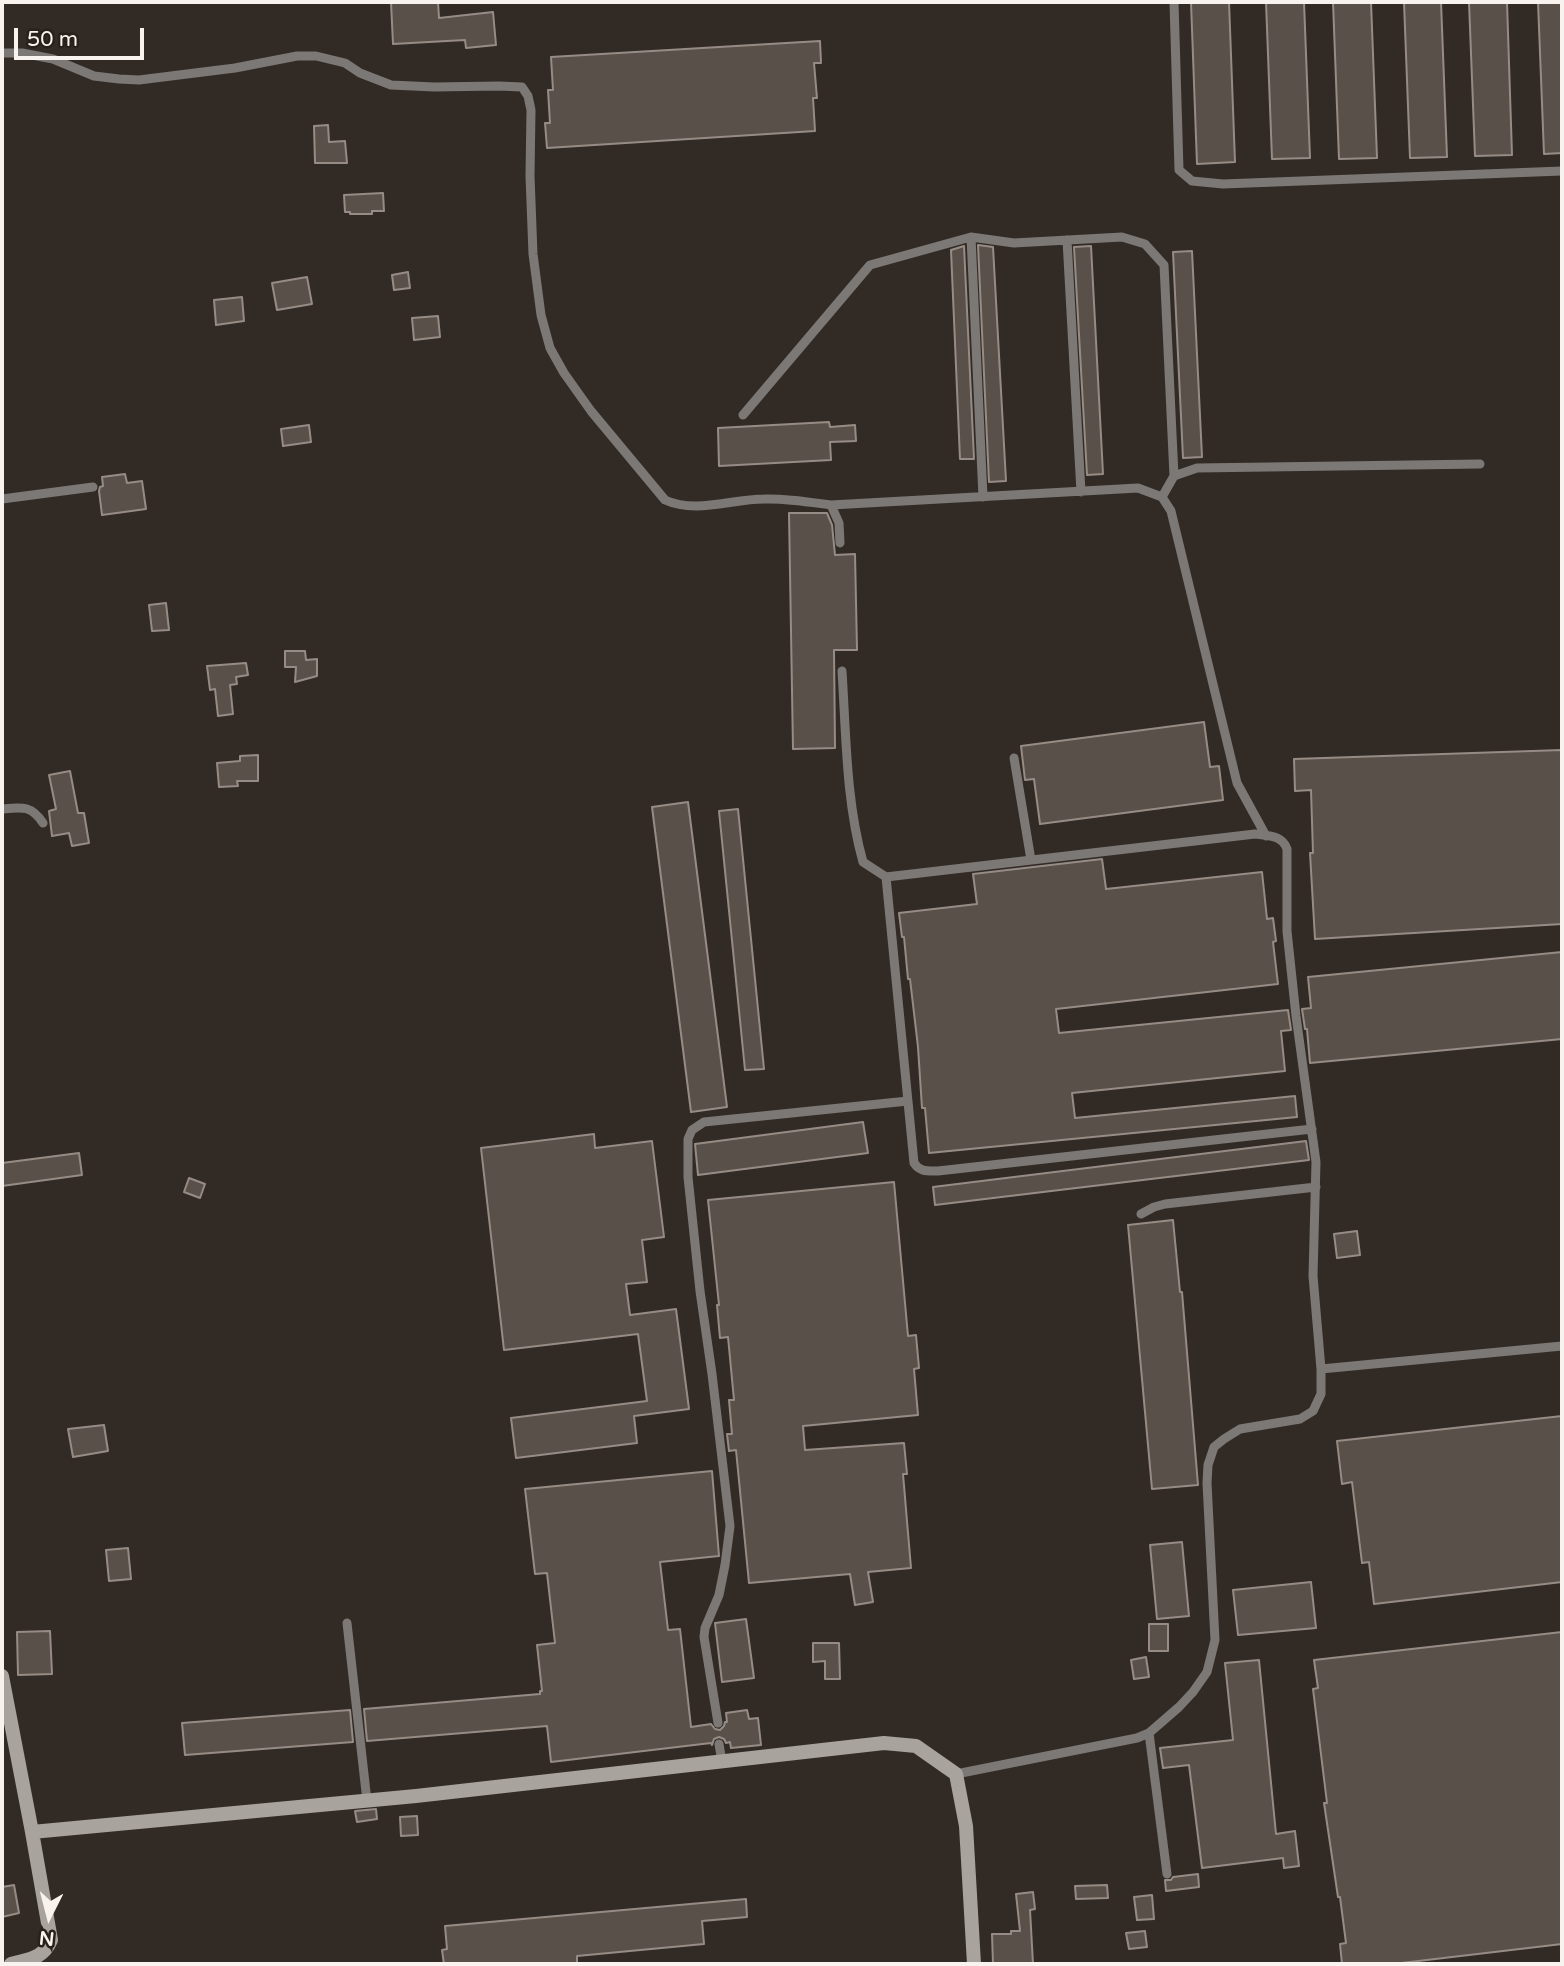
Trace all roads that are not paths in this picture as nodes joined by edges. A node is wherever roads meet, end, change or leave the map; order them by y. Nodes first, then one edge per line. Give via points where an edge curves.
1 (1174, 2) edge
2 (2, 53) edge
3 (1562, 171) edge
4 (971, 237) junction
5 (1067, 240) junction
6 (743, 415) dead end
7 (1480, 464) dead end
8 (1174, 476) junction
9 (93, 487) dead end
10 (1080, 492) junction
11 (983, 497) junction
12 (1162, 497) junction
13 (2, 499) edge
14 (831, 505) junction
15 (840, 543) dead end
16 (842, 671) dead end
17 (1014, 758) dead end
18 (2, 808) edge
19 (43, 823) dead end
20 (1266, 836) junction
21 (1031, 860) junction
22 (886, 877) junction
23 (908, 1101) junction
24 (1312, 1129) junction
25 (1315, 1186) junction
26 (1141, 1214) dead end
27 (1562, 1346) edge
28 (1321, 1368) junction
29 (347, 1623) dead end
30 (2, 1676) edge
31 (718, 1723) dead end
32 (1149, 1732) junction
33 (719, 1744) dead end
34 (722, 1762) junction
35 (956, 1774) junction
36 (367, 1801) junction
37 (32, 1832) junction
38 (1167, 1874) dead end
39 (11, 1964) edge
40 (974, 1964) edge

1 - 3 lane via 1179,170 1192,181 1223,184
2 - 14 lane via 53,59 94,76 139,80 316,56 345,63 391,85 522,88 531,110 533,254 541,314 550,348 591,411 665,500 679,506 766,498
4 - 5 lane via 1014,243
4 - 6 lane via 870,265
4 - 11 lane
5 - 8 lane via 1122,237 1146,244 1164,265
5 - 10 lane
7 - 8 lane via 1197,468
8 - 12 lane
9 - 13 lane
10 - 11 lane
10 - 12 lane via 1138,488
11 - 14 lane
12 - 20 lane via 1171,511 1237,783
14 - 15 lane via 839,523
16 - 22 lane via 857,843 863,862
17 - 21 lane
18 - 19 lane via 30,808
20 - 21 lane
20 - 24 lane via 1285,842 1287,849 1287,931
21 - 22 lane
22 - 23 lane
23 - 24 lane via 914,1163 924,1171
23 - 31 lane via 704,1122 688,1139 697,1266 730,1526 719,1595 704,1637
24 - 25 lane
25 - 26 lane via 1165,1205
25 - 28 lane via 1312,1276
27 - 28 lane
28 - 32 lane via 1321,1394 1313,1411 1300,1419 1240,1429 1214,1447 1207,1483 1215,1640 1207,1672 1193,1692
29 - 36 lane
30 - 37 street
32 - 35 lane via 1106,1745
32 - 38 lane
33 - 34 lane
34 - 35 street via 884,1743 916,1746
34 - 36 street
35 - 40 street via 966,1826
36 - 37 street
37 - 39 street via 51,1940 40,1956

